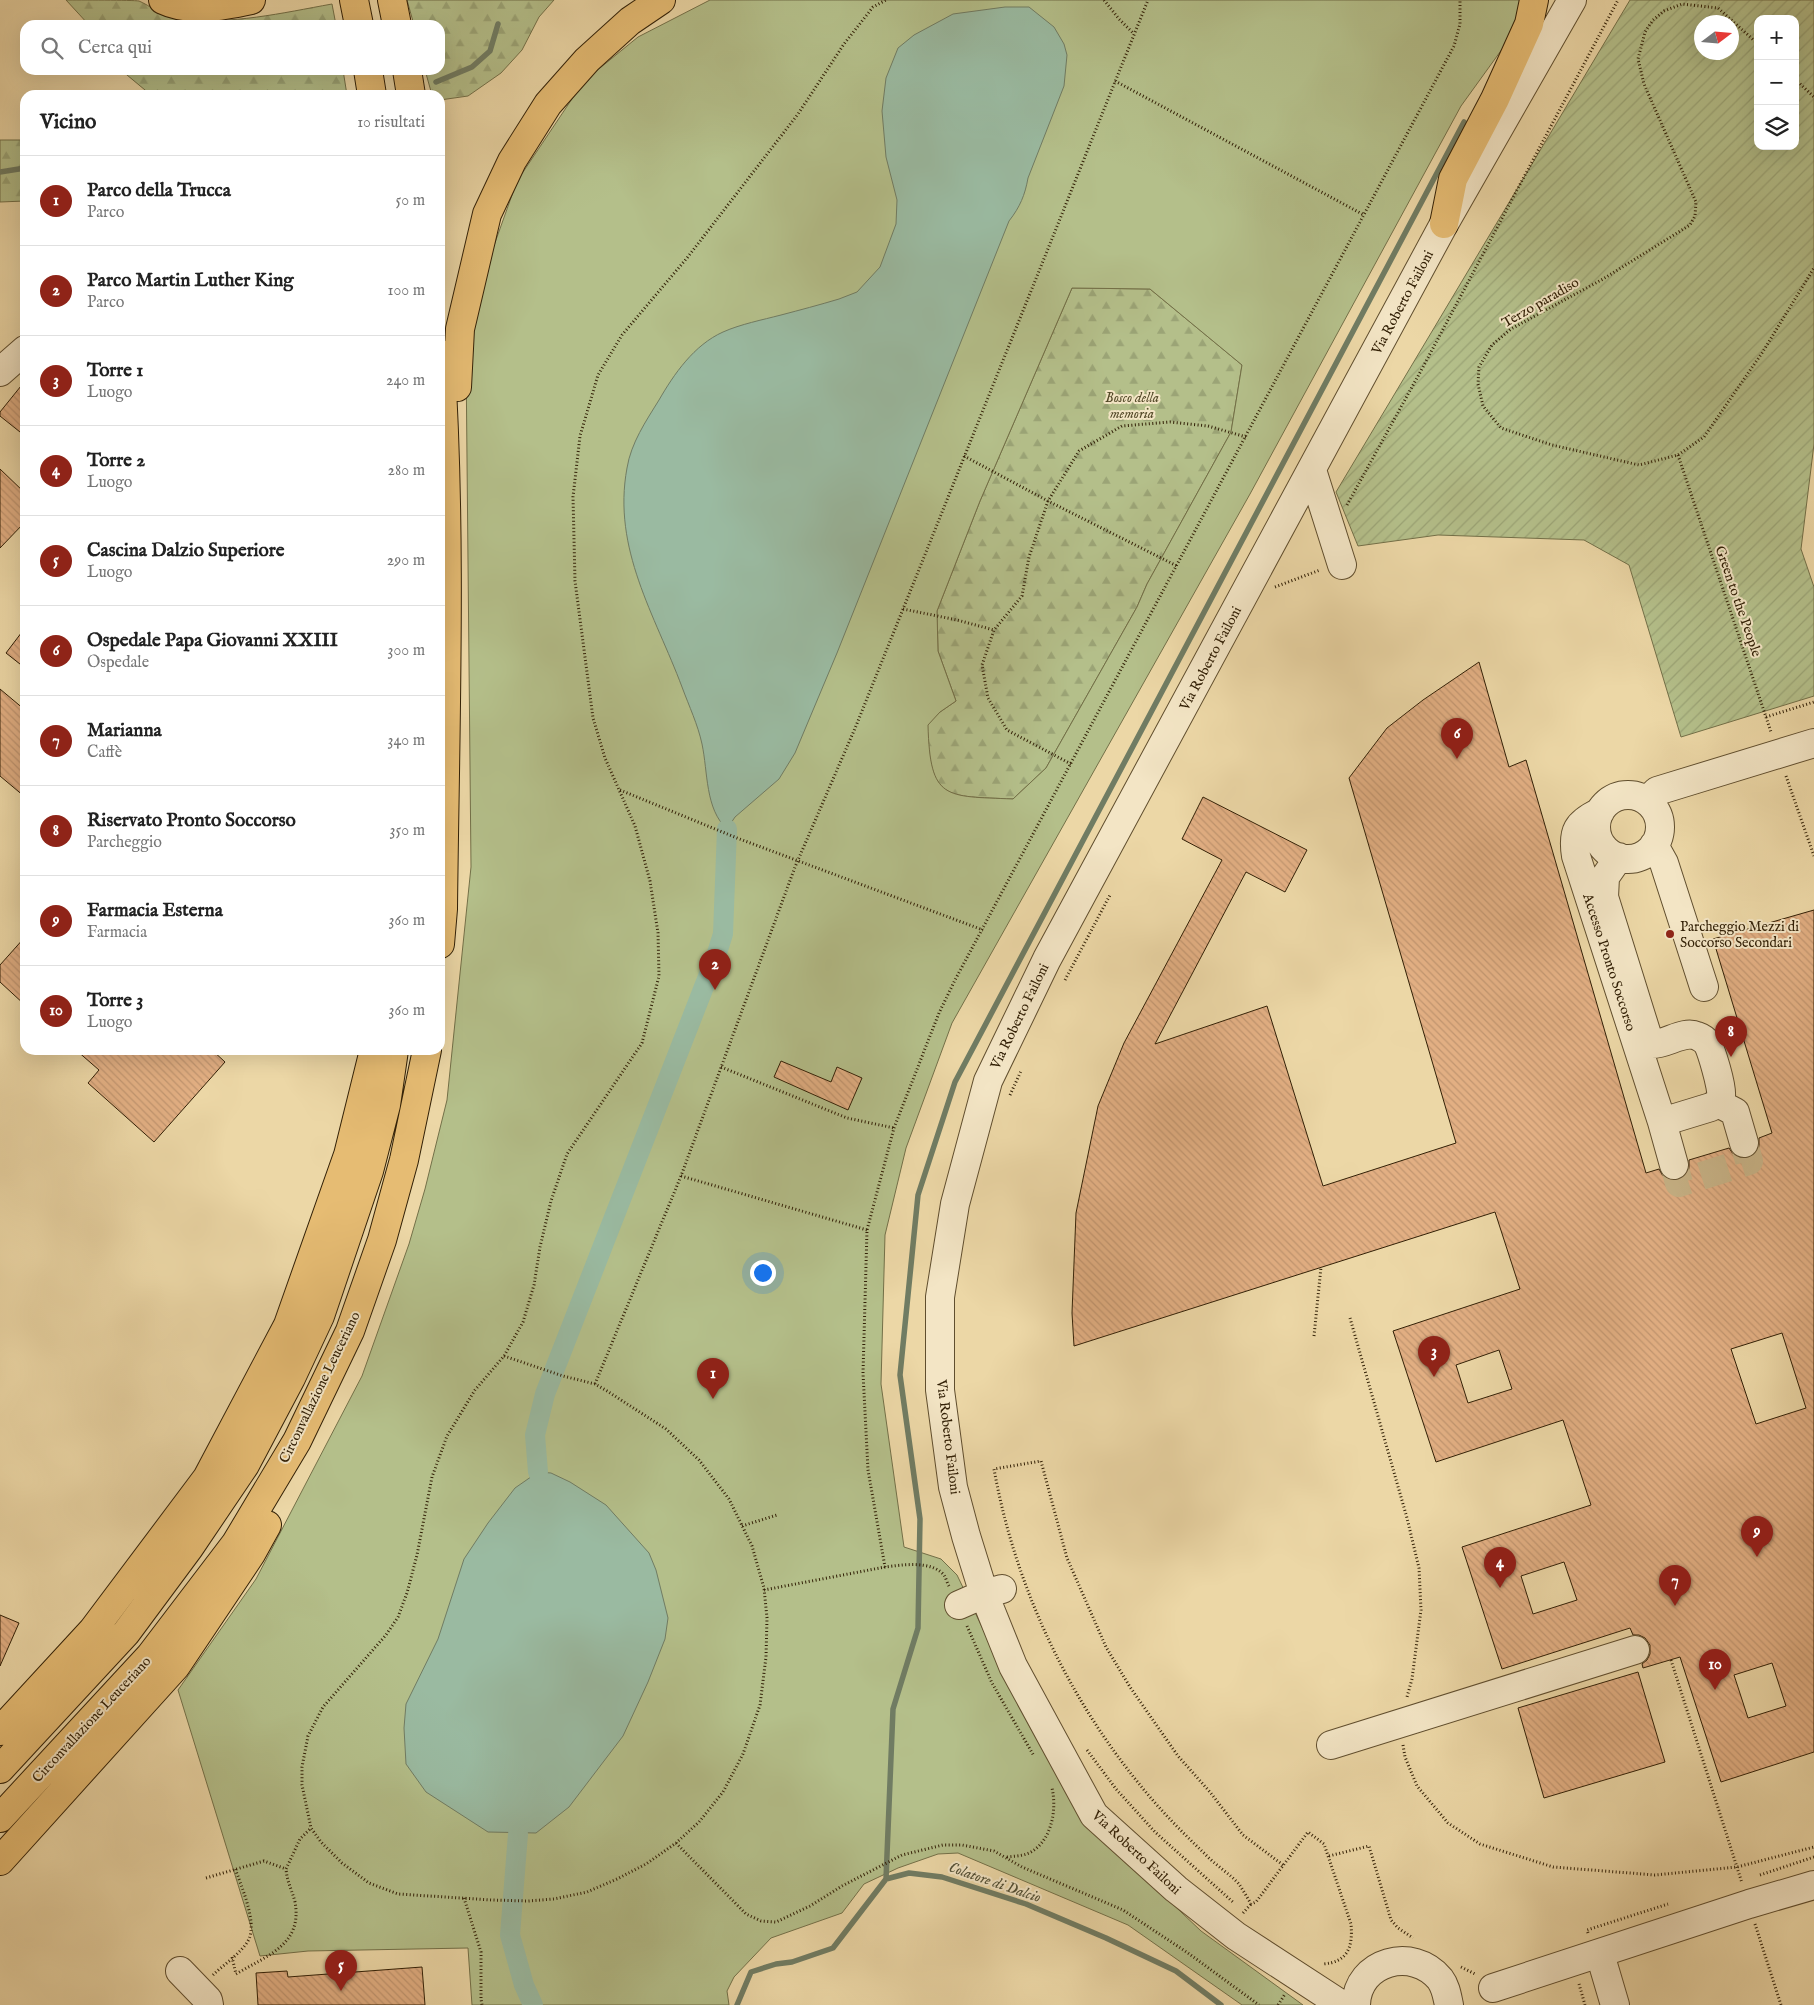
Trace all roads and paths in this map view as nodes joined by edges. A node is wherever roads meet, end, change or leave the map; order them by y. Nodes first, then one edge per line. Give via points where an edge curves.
1 (163, 0) edge
2 (251, 0) edge
3 (354, 0) edge
4 (392, 0) edge
5 (661, 0) edge
6 (886, 0) edge
7 (1104, 0) edge
8 (1148, 0) edge
9 (1460, 0) edge
10 (1534, 0) edge
11 (1572, 0) edge
12 (1618, 0) edge
13 (358, 20) edge
14 (396, 20) edge
15 (1134, 34) junction
16 (1754, 40) edge
17 (369, 75) edge
18 (408, 75) edge
19 (1115, 82) junction
20 (1799, 83) edge
21 (371, 90) edge
22 (410, 90) edge
23 (1814, 97) edge
24 (1364, 215) junction
25 (1444, 224) junction
26 (1814, 268) edge
27 (20, 354) edge
28 (0, 372) edge
29 (445, 434) joint
30 (1246, 437) junction
31 (1678, 455) junction
32 (964, 456) junction
33 (1312, 470) junction
34 (1048, 501) junction
35 (1329, 524) junction
36 (1332, 564) joint
37 (1177, 566) junction
38 (1271, 595) dead end
39 (903, 609) junction
40 (994, 630) junction
41 (1814, 702) edge
42 (1766, 718) junction
43 (1814, 743) edge
44 (1779, 755) junction
45 (1071, 764) junction
46 (445, 775) edge
47 (619, 790) junction
48 (1646, 801) junction
49 (1600, 812) junction
50 (1654, 845) junction
51 (1814, 856) edge
52 (1619, 858) junction
53 (798, 860) junction
54 (1113, 889) dead end
55 (983, 930) junction
56 (1062, 984) dead end
57 (1704, 987) dead end
58 (373, 1055) edge
59 (393, 1055) edge
60 (425, 1063) edge
61 (721, 1067) junction
62 (1021, 1070) dead end
63 (1009, 1096) dead end
64 (1718, 1103) junction
65 (1662, 1122) junction
66 (894, 1128) junction
67 (1744, 1143) tunnel mouth
68 (1674, 1165) tunnel mouth
69 (681, 1176) junction
70 (867, 1230) junction
71 (1320, 1267) dead end
72 (350, 1331) junction
73 (1314, 1336) dead end
74 (504, 1356) junction
75 (595, 1384) junction
76 (777, 1515) dead end
77 (742, 1526) junction
78 (884, 1567) junction
79 (764, 1590) junction
80 (993, 1591) junction
81 (959, 1606) junction
82 (1634, 1650) dead end
83 (1670, 1660) dead end
84 (0, 1730) edge
85 (1082, 1743) dead end
86 (1331, 1745) dead end
87 (1036, 1761) dead end
88 (0, 1770) edge
89 (1048, 1782) dead end
90 (0, 1818) edge
91 (311, 1828) junction
92 (676, 1843) junction
93 (1329, 1856) junction
94 (1814, 1857) edge
95 (1007, 1858) junction
96 (0, 1861) edge
97 (1283, 1865) junction
98 (235, 1868) junction
99 (286, 1869) junction
100 (1759, 1875) dead end
101 (206, 1878) dead end
102 (1732, 1884) dead end
103 (1814, 1885) edge
104 (1747, 1888) junction
105 (464, 1898) junction
106 (1251, 1904) junction
107 (1669, 1904) dead end
108 (1244, 1912) junction
109 (1240, 1916) dead end
110 (1417, 1940) dead end
111 (1595, 1945) junction
112 (232, 1957) junction
113 (1320, 1965) dead end
114 (1457, 1965) dead end
115 (1485, 1981) joint
116 (199, 1991) edge
117 (482, 2005) edge
118 (1259, 2005) edge
119 (1342, 2005) edge
120 (1356, 2005) edge
121 (1449, 2005) edge
122 (1615, 2005) edge
123 (1781, 2005) edge

1 - 2 highway via 185,7 207,8
3 - 13 highway
4 - 14 highway
5 - 29 highway via 630,21 587,60 548,104 512,161 487,214 460,329 456,407
6 - 47 path via 873,8 844,44 798,114 687,258 622,335 598,375 580,436 573,497 574,581 593,718
7 - 15 path
8 - 15 path
9 - 24 path via 1460,24 1454,46
10 - 25 highway via 1525,32 1454,179
11 - 25 street, Via Roberto Failoni
12 - 35 path via 1340,519
15 - 19 path
16 - 31 path, Terzo paradiso via 1718,8 1682,4 1664,11 1654,20 1644,32 1638,59 1648,95 1696,202 1690,226 1603,279 1511,329 1492,345 1478,367 1483,406 1502,428 1552,445 1639,465
17 - 21 highway
18 - 22 highway
19 - 24 path
19 - 32 path
20 - 23 path
24 - 30 path
25 - 33 street, Via Roberto Failoni
26 - 31 path, Terzo paradiso via 1762,353 1704,437
27 - 28 street
29 - 46 highway
30 - 34 path via 1208,426 1170,422 1122,426 1079,451
30 - 37 path
31 - 42 path, Green to the People
32 - 34 path
32 - 39 path
33 - 35 street
33 - 80 street, Via Roberto Failoni via 1047,959 988,1080 955,1204 940,1297 940,1390 953,1487
34 - 37 path
34 - 40 path via 1029,557 1022,596
35 - 36 street
36 - 38 path via 1276,586
37 - 45 path
39 - 40 path
39 - 53 path
40 - 45 path via 982,665 988,698 1007,730
41 - 42 path
42 - 44 path, Green to the People
43 - 44 street
44 - 48 street via 1657,791
44 - 51 path, Green to the People
45 - 55 path
47 - 53 path
47 - 74 path via 635,826 650,881 658,932 659,976 642,1043 567,1154 551,1201 523,1322
48 - 49 street, Accesso Pronto Soccorso via 1627,795 1616,797
48 - 50 street via 1659,816 1659,836
49 - 52 street via 1596,830 1599,839 1610,853
49 - 65 street, Accesso Pronto Soccorso via 1586,818 1578,827 1574,837 1576,856
50 - 52 street via 1639,857
50 - 57 street via 1664,864
52 - 64 street, Accesso Pronto Soccorso via 1605,877 1604,897 1648,1038 1652,1044 1658,1044 1689,1034 1706,1041 1722,1088
53 - 55 path
53 - 61 path
54 - 56 path
55 - 66 path via 939,1013
58 - 84 highway via 348,1154 288,1325 207,1478 93,1630
59 - 88 highway via 386,1106 369,1171 320,1316 245,1465 126,1633
60 - 72 highway, Circonvallazione Leuceriano via 382,1240
61 - 66 path via 847,1118
61 - 69 path
62 - 63 path
64 - 65 street
64 - 67 street via 1734,1112
65 - 68 street, Accesso Pronto Soccorso
66 - 70 path
69 - 70 path
69 - 75 path
70 - 78 path via 863,1372 868,1470
71 - 73 path
72 - 90 highway, Circonvallazione Leuceriano via 297,1441 236,1543 150,1656
72 - 96 highway via 340,1388 251,1554 176,1666
74 - 75 path
74 - 91 path via 475,1390 448,1436 432,1477 417,1555 398,1617 323,1707 308,1736 302,1785
75 - 77 path via 666,1430 699,1460 730,1499
76 - 77 path
77 - 79 path via 752,1546
78 - 79 path
78 - 81 path via 932,1567 944,1575
79 - 92 path via 766,1657 760,1705 743,1754 723,1792 699,1822
80 - 81 street
80 - 119 street, Via Roberto Failoni via 1013,1666 1094,1816 1176,1889 1236,1936
81 - 87 path via 992,1683
82 - 86 street
83 - 104 path
85 - 108 path via 1116,1789 1155,1832
89 - 95 path via 1054,1802 1050,1828 1032,1852
91 - 99 path via 300,1839
91 - 105 path via 342,1863 369,1883 398,1894
92 - 95 path via 746,1914 760,1921 776,1922 902,1855 920,1850 962,1845 994,1851
92 - 105 path via 646,1864 587,1892 554,1899
93 - 97 path via 1324,1844 1308,1832
93 - 110 path via 1369,1846 1391,1920
93 - 113 path via 1351,1924 1352,1937 1343,1958
94 - 100 path
95 - 118 path via 1123,1910
97 - 106 path via 1256,1902
97 - 106 path via 1243,1835 1178,1756 1130,1687 1102,1638 1067,1558 1041,1461 994,1469 1000,1502 1039,1622 1086,1711 1144,1791 1206,1856 1238,1884
98 - 99 path via 264,1860
98 - 101 path
98 - 112 path via 252,1921 248,1940
99 - 112 path via 296,1914 290,1937 283,1947 236,1974
102 - 104 path
103 - 104 street
104 - 111 street
104 - 123 path
105 - 117 path via 481,1952
106 - 108 path
107 - 111 path via 1587,1930
108 - 109 path
111 - 115 street
111 - 122 street
112 - 116 path
114 - 115 path
120 - 121 street via 1362,1984 1372,1971 1391,1961 1412,1961 1428,1968 1440,1980

